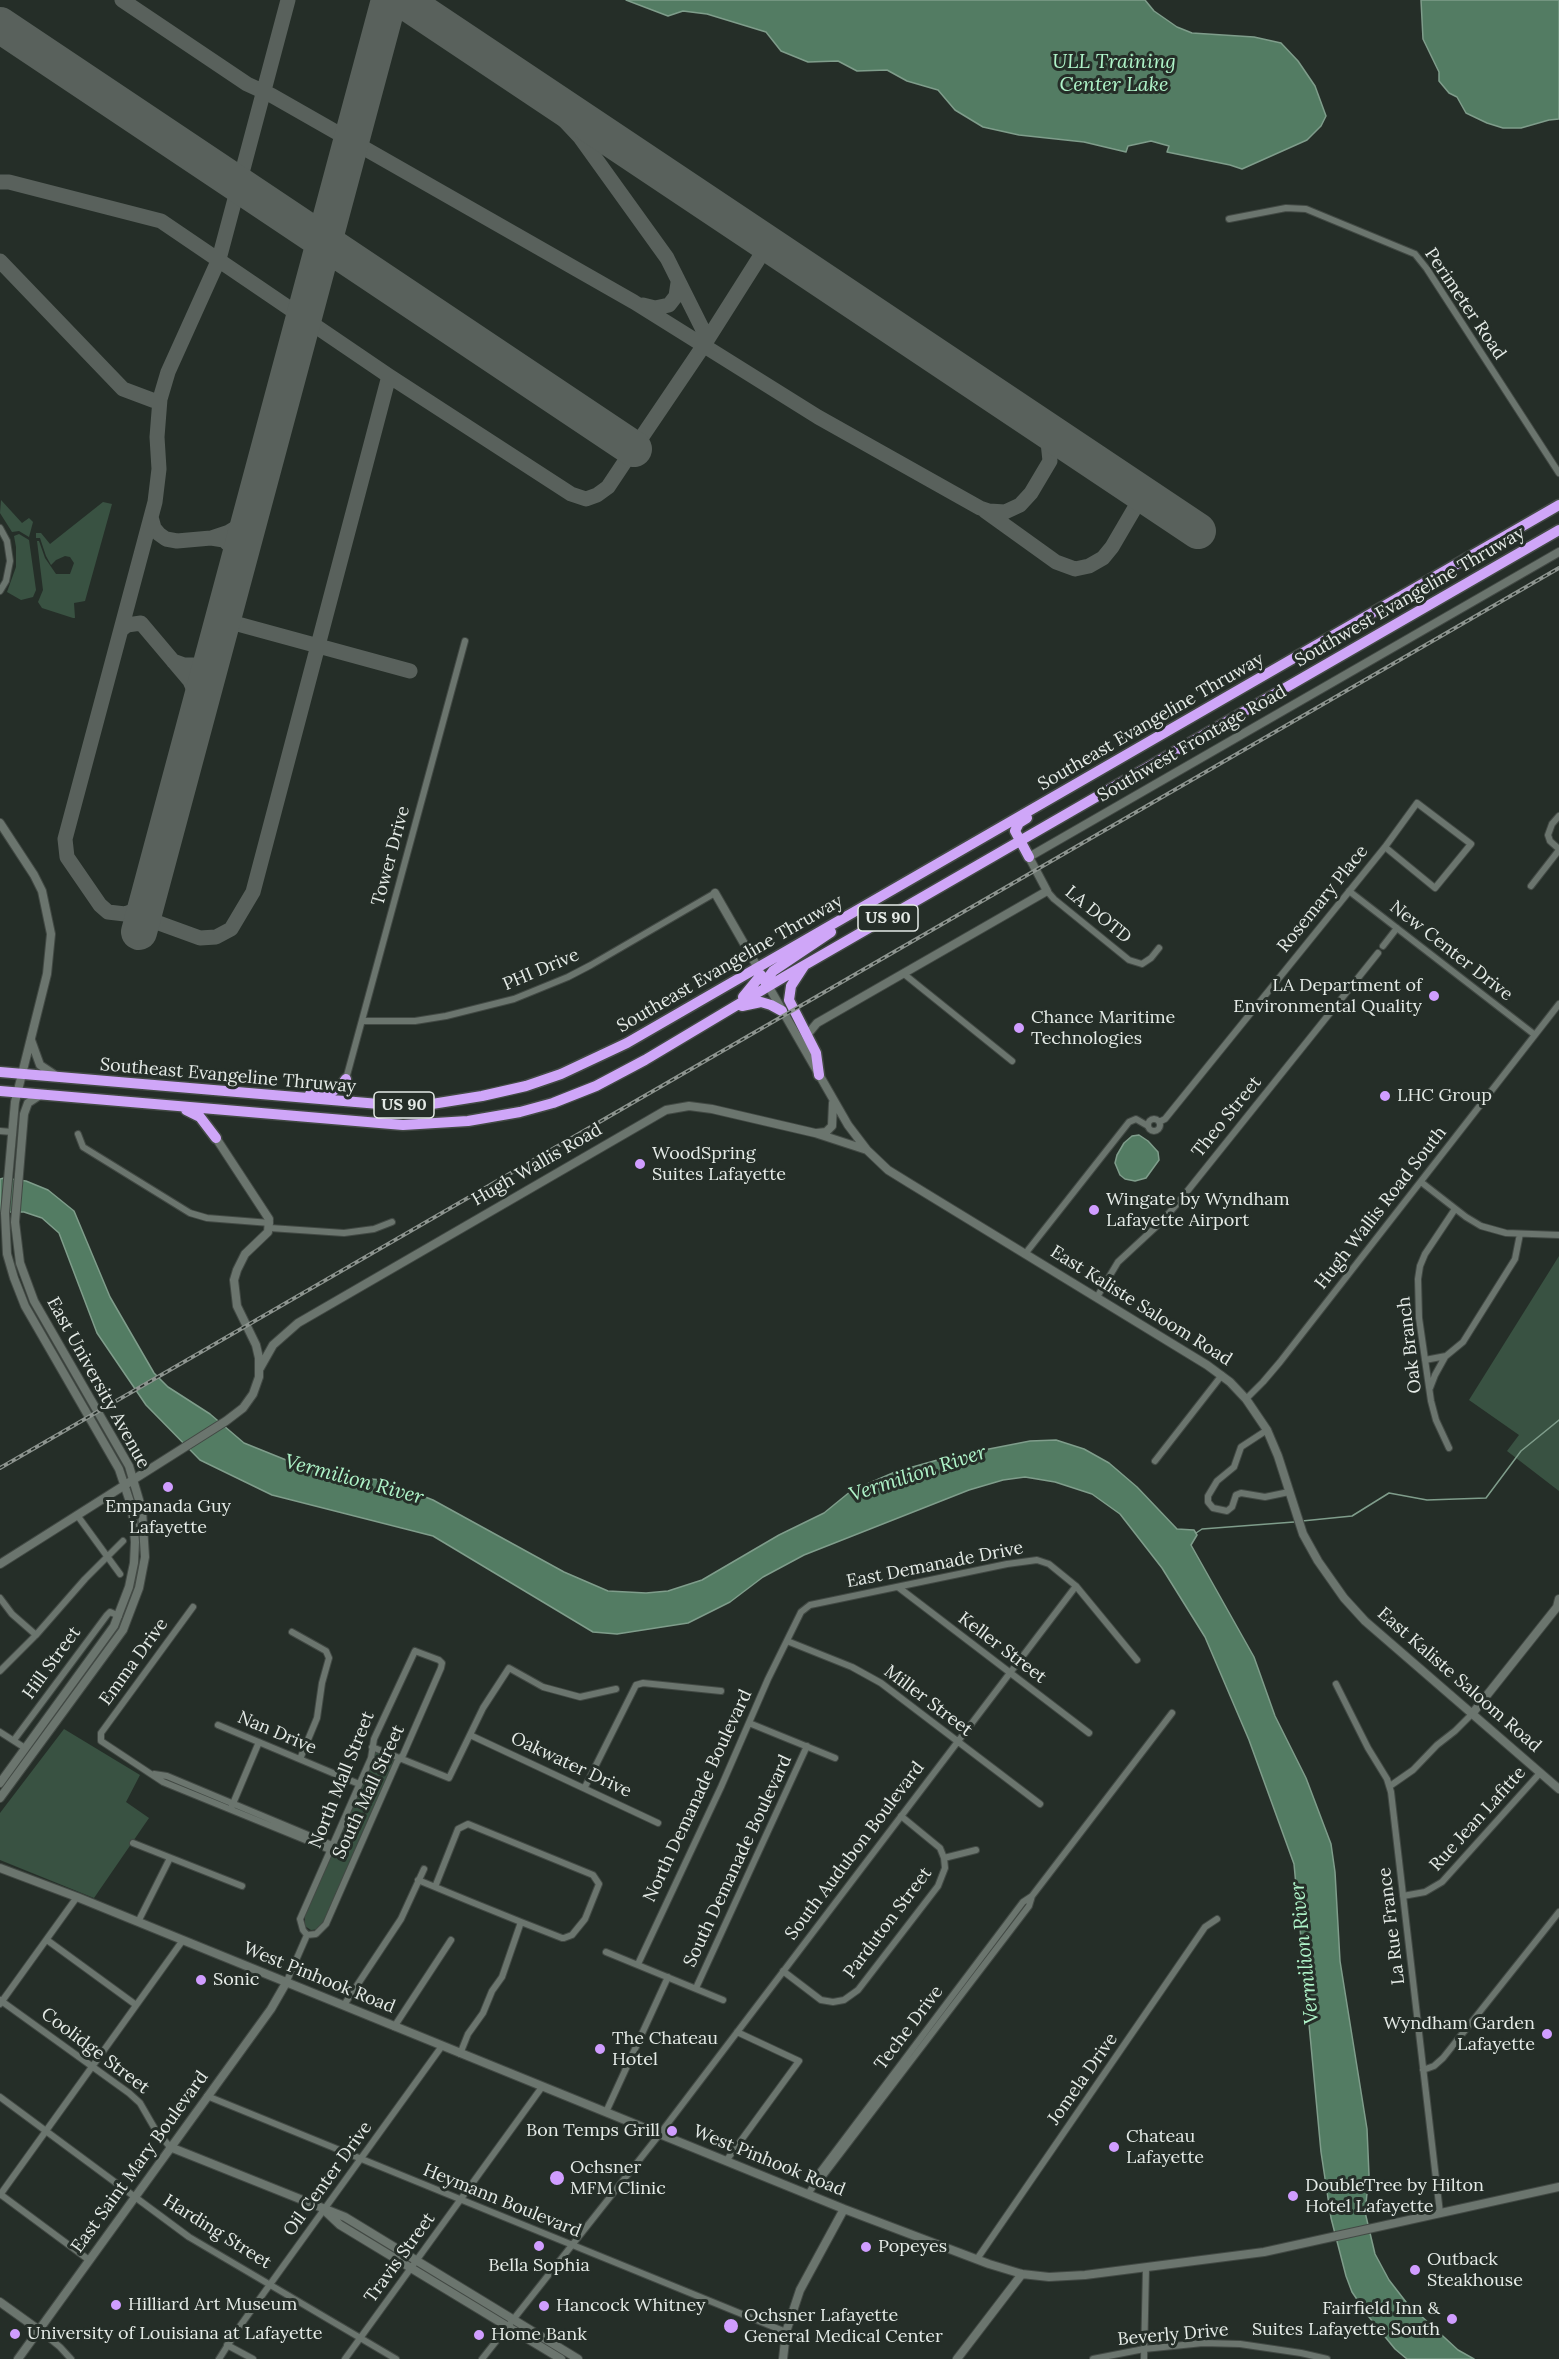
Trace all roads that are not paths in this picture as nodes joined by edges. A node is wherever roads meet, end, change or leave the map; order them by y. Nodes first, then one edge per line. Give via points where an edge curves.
1 (1229, 219) dead end
2 (1559, 473) edge
3 (1559, 505) edge
4 (0, 528) edge
5 (1559, 529) edge
6 (1559, 552) edge
7 (0, 591) edge
8 (465, 641) dead end
9 (1034, 808) junction
10 (1559, 816) edge
11 (0, 823) edge
12 (1040, 830) junction
13 (1020, 842) junction
14 (1385, 847) junction
15 (1559, 849) edge
16 (1029, 857) junction
17 (1531, 886) dead end
18 (1047, 891) junction
19 (1349, 891) junction
20 (715, 893) joint
21 (865, 906) junction
22 (1397, 928) junction
23 (1159, 948) dead end
24 (805, 965) junction
25 (904, 974) junction
26 (762, 978) junction
27 (1559, 1004) edge
28 (782, 1011) junction
29 (362, 1021) junction
30 (707, 1023) junction
31 (801, 1023) junction
32 (817, 1023) junction
33 (807, 1035) junction
34 (1534, 1035) junction
35 (30, 1037) junction
36 (1012, 1061) dead end
37 (0, 1072) edge
38 (21, 1074) junction
39 (819, 1075) junction
40 (57, 1077) junction
41 (346, 1079) junction
42 (0, 1091) edge
43 (16, 1092) junction
44 (41, 1095) junction
45 (276, 1096) junction
46 (833, 1100) junction
47 (322, 1101) junction
48 (343, 1102) junction
49 (165, 1106) junction
50 (227, 1111) junction
51 (316, 1118) junction
52 (0, 1131) edge
53 (12, 1132) junction
54 (815, 1133) junction
55 (78, 1134) dead end
56 (216, 1138) junction
57 (867, 1150) junction
58 (1421, 1182) junction
59 (1455, 1209) junction
60 (392, 1222) dead end
61 (270, 1226) junction
62 (1521, 1234) junction
63 (1559, 1235) edge
64 (1025, 1254) junction
65 (1097, 1297) junction
66 (44, 1329) junction
67 (255, 1343) junction
68 (274, 1344) junction
69 (1446, 1356) junction
70 (1425, 1360) junction
71 (260, 1368) junction
72 (1222, 1376) junction
73 (1430, 1389) junction
74 (1246, 1399) junction
75 (1267, 1430) junction
76 (1449, 1448) dead end
77 (1155, 1461) dead end
78 (129, 1482) junction
79 (1289, 1492) junction
80 (77, 1515) junction
81 (123, 1541) dead end
82 (106, 1557) junction
83 (0, 1564) edge
84 (120, 1575) dead end
85 (1076, 1586) junction
86 (898, 1587) junction
87 (0, 1598) edge
88 (1558, 1604) edge
89 (193, 1607) dead end
90 (119, 1616) junction
91 (128, 1620) junction
92 (292, 1632) dead end
93 (36, 1635) junction
94 (788, 1641) junction
95 (429, 1655) joint
96 (1137, 1660) dead end
97 (0, 1671) edge
98 (1010, 1673) junction
99 (1336, 1684) dead end
100 (616, 1689) dead end
101 (721, 1691) dead end
102 (1172, 1713) dead end
103 (1472, 1714) junction
104 (749, 1723) junction
105 (218, 1725) dead end
106 (0, 1732) edge
107 (1089, 1732) dead end
108 (470, 1735) junction
109 (14, 1740) junction
110 (958, 1741) junction
111 (259, 1742) junction
112 (807, 1746) junction
113 (372, 1747) junction
114 (25, 1748) junction
115 (33, 1754) junction
116 (401, 1758) junction
117 (835, 1758) dead end
118 (300, 1759) junction
119 (1540, 1773) junction
120 (0, 1783) edge
121 (359, 1784) junction
122 (1390, 1786) junction
123 (585, 1787) junction
124 (1559, 1789) edge
125 (0, 1798) edge
126 (1040, 1804) dead end
127 (232, 1806) junction
128 (901, 1816) junction
129 (658, 1823) dead end
130 (133, 1843) dead end
131 (331, 1848) junction
132 (976, 1850) dead end
133 (170, 1858) junction
134 (944, 1858) junction
135 (0, 1868) edge
136 (424, 1869) dead end
137 (12, 1874) junction
138 (0, 1876) edge
139 (418, 1881) junction
140 (242, 1886) dead end
141 (435, 1887) junction
142 (1403, 1896) junction
143 (77, 1897) junction
144 (1559, 1912) edge
145 (1217, 1919) dead end
146 (138, 1922) junction
147 (521, 1922) junction
148 (307, 1935) junction
149 (47, 1940) junction
150 (183, 1940) junction
151 (451, 1940) dead end
152 (606, 1952) dead end
153 (638, 1964) junction
154 (783, 1971) junction
155 (668, 1977) junction
156 (286, 1983) junction
157 (696, 1988) junction
158 (723, 2000) dead end
159 (1, 2002) edge
160 (136, 2005) junction
161 (344, 2006) junction
162 (394, 2026) junction
163 (737, 2032) junction
164 (442, 2046) junction
165 (459, 2054) junction
166 (92, 2067) junction
167 (1423, 2070) junction
168 (542, 2086) junction
169 (207, 2096) junction
170 (0, 2097) edge
171 (606, 2112) junction
172 (46, 2131) junction
173 (659, 2135) junction
174 (171, 2147) junction
175 (360, 2159) junction
176 (726, 2161) junction
177 (1559, 2187) edge
178 (808, 2194) junction
179 (0, 2195) edge
180 (135, 2196) junction
181 (459, 2199) junction
182 (844, 2209) junction
183 (324, 2210) junction
184 (1440, 2213) junction
185 (572, 2245) junction
186 (977, 2259) junction
187 (89, 2260) junction
188 (417, 2260) junction
189 (411, 2268) junction
190 (1146, 2268) junction
191 (1022, 2274) junction
192 (271, 2283) junction
193 (0, 2302) edge
194 (511, 2323) junction
195 (39, 2330) junction
196 (786, 2332) junction
197 (361, 2337) junction
198 (227, 2344) junction
199 (1144, 2349) junction
200 (18, 2359) edge
201 (71, 2359) edge
202 (219, 2359) edge
203 (253, 2359) edge
204 (345, 2359) edge
205 (396, 2359) edge
206 (482, 2359) edge
207 (561, 2359) edge
208 (578, 2359) edge
209 (783, 2359) edge
210 (957, 2359) edge
211 (1093, 2359) edge
212 (1144, 2359) edge
213 (1327, 2359) edge

1 - 2 street, Perimeter Road via 1275,210 1306,209 1415,254
3 - 9 highway, Southeast Evangeline Thruway / US 90
4 - 7 street via 10,561
5 - 12 highway, Southwest Evangeline Thruway / US 90
6 - 16 main road, Southwest Frontage Road
8 - 29 street, Tower Drive
9 - 13 highway via 1016,828
9 - 21 highway, Southeast Evangeline Thruway / US 90
10 - 15 street via 1548,835
11 - 35 main road, East University Avenue via 34,875 50,922 50,959
12 - 13 highway, Southwest Evangeline Thruway / US 90
12 - 16 highway via 1029,847
13 - 16 highway
13 - 24 highway, Southwest Evangeline Thruway / US 90
14 - 14 street, Rosemary Place via 1435,888 1471,844 1417,803
14 - 19 street, Rosemary Place
15 - 17 street
16 - 18 main road
18 - 23 street, LA DOTD via 1129,960 1142,964
18 - 25 main road
19 - 22 street, New Center Drive
19 - 64 street, Rosemary Place via 1165,1119 1151,1119 1148,1126 1136,1119 1129,1122
20 - 26 main road, East Kaliste Saloom Road
20 - 29 street, PHI Drive via 591,965 522,996 446,1016
21 - 26 highway, Southeast Evangeline Thruway / US 90
21 - 26 highway
22 - 34 street, New Center Drive
22 - 65 street, Theo Street via 1177,1204 1118,1262
24 - 26 highway, Southwest Evangeline Thruway / US 90
24 - 31 highway via 789,993
25 - 32 main road
25 - 36 street
26 - 28 main road, East Kaliste Saloom Road
26 - 30 highway, Southwest Evangeline Thruway / US 90 via 732,1008
26 - 48 highway, Southeast Evangeline Thruway / US 90 via 610,1052 526,1086 432,1104
27 - 34 street, Hugh Wallis Road South
28 - 30 highway via 761,1002 747,1004
28 - 39 main road, East Kaliste Saloom Road
29 - 41 street, Tower Drive
30 - 51 highway, Southwest Evangeline Thruway / US 90 via 596,1086 520,1112 420,1126
31 - 32 main road
31 - 33 highway
32 - 33 main road
33 - 39 highway via 816,1053
34 - 58 street, Hugh Wallis Road South
35 - 38 main road, East University Avenue
35 - 40 main road via 40,1065
37 - 38 highway, Southeast Evangeline Thruway / US 90
38 - 40 highway, Southeast Evangeline Thruway / US 90
38 - 43 main road, East University Avenue
39 - 46 main road, East Kaliste Saloom Road
40 - 45 highway, Southeast Evangeline Thruway / US 90
41 - 45 highway via 331,1092
41 - 48 highway
42 - 43 highway, US 90
43 - 44 highway, Southeast Evangeline Thruway / US 90
43 - 53 main road, East University Avenue
44 - 49 highway, Southeast Evangeline Thruway / US 90
44 - 66 main road, East University Avenue via 25,1108 15,1215 16,1239 27,1285
45 - 47 highway, Southeast Evangeline Thruway / US 90
46 - 54 main road via 832,1125 826,1132
46 - 57 main road, East Kaliste Saloom Road
47 - 48 highway, Southeast Evangeline Thruway / US 90
47 - 51 highway via 328,1110
48 - 51 highway via 339,1116
49 - 50 highway, Southwest Evangeline Thruway / US 90
49 - 56 highway via 194,1113
50 - 51 highway, Southwest Evangeline Thruway / US 90
50 - 56 highway via 216,1114 211,1122
52 - 53 street
53 - 66 main road, East University Avenue via 6,1240 14,1278
54 - 57 main road, Hugh Wallis Road
54 - 68 main road, Hugh Wallis Road via 701,1107 666,1110 298,1323
55 - 61 street via 83,1147 190,1213
56 - 61 main road via 267,1214
57 - 64 main road, East Kaliste Saloom Road via 888,1170
58 - 59 street
58 - 74 street, Hugh Wallis Road South via 1271,1373
59 - 62 street via 1481,1226
59 - 70 street, Oak Branch via 1425,1254 1418,1272
60 - 61 street via 344,1233
61 - 67 main road via 266,1235 245,1254 234,1280 237,1306
62 - 63 street
62 - 69 street via 1515,1259 1463,1342
64 - 65 main road, East Kaliste Saloom Road
65 - 72 main road, East Kaliste Saloom Road
66 - 78 main road, East University Avenue
67 - 68 main road via 264,1347
67 - 71 main road
68 - 71 main road, Hugh Wallis Road
69 - 70 street
69 - 73 street
70 - 73 street, Oak Branch
71 - 78 main road via 249,1401 226,1421
72 - 74 main road, East Kaliste Saloom Road
72 - 77 street
73 - 76 street, Oak Branch via 1436,1420
74 - 75 main road, East Kaliste Saloom Road
75 - 79 main road, East Kaliste Saloom Road
75 - 79 street via 1241,1447 1234,1467 1217,1481 1208,1502 1213,1508 1227,1511 1241,1493 1265,1497
78 - 80 main road
78 - 90 main road, East University Avenue via 135,1553
78 - 91 main road, East University Avenue via 143,1518 145,1557
79 - 103 main road, East Kaliste Saloom Road via 1304,1534 1328,1577 1356,1612
80 - 82 street
80 - 83 main road
81 - 82 street
82 - 84 street
82 - 93 street
85 - 86 street, East Demanade Drive via 1049,1564 1037,1560
85 - 96 street, East Demanade Drive
85 - 98 street, South Audubon Boulevard
86 - 94 street, East Demanade Drive via 810,1605 801,1612
86 - 98 street, Keller Street
87 - 93 street
88 - 103 main road
89 - 127 street, Emma Drive via 100,1736 104,1743 163,1782
90 - 91 main road
90 - 109 street, Hill Street via 108,1613
90 - 114 main road, East University Avenue
91 - 115 main road, East University Avenue
92 - 118 street via 326,1651 329,1658 317,1718
93 - 97 street
94 - 104 street, North Demanade Boulevard
94 - 110 street, Miller Street via 870,1677
95 - 113 street, North Mall Street via 417,1650 413,1653
95 - 116 street, South Mall Street via 441,1661 442,1666
98 - 107 street, Keller Street
98 - 110 street, South Audubon Boulevard
99 - 122 street, La Rue France
100 - 108 street via 580,1697 543,1687 509,1668
101 - 123 street via 636,1685
102 - 178 street, Teche Drive
103 - 119 main road, East Kaliste Saloom Road
103 - 122 street via 1413,1770
104 - 112 street
104 - 153 street, North Demanade Boulevard
105 - 111 street, Nan Drive
106 - 109 street
108 - 116 street via 448,1778
108 - 123 street, Oakwater Drive
109 - 114 street
110 - 126 street, Miller Street
110 - 128 street, South Audubon Boulevard
111 - 118 street, Nan Drive
111 - 127 street
112 - 117 street
112 - 157 street, South Demanade Boulevard
113 - 116 street
113 - 121 street, North Mall Street
114 - 115 main road
114 - 120 main road, East University Avenue
115 - 125 main road, East University Avenue
116 - 148 street, South Mall Street via 326,1924 316,1934
118 - 121 street, Nan Drive
119 - 124 main road, East Kaliste Saloom Road
119 - 142 street, Rue Jean Lafitte via 1442,1882 1425,1892
121 - 131 street, North Mall Street
122 - 142 street, La Rue France
123 - 129 street, Oakwater Drive
127 - 131 street
128 - 134 street, Parduton Street via 937,1845
128 - 154 street, South Audubon Boulevard
130 - 133 street
131 - 148 street, North Mall Street via 300,1918
132 - 134 street, Parduton Street
133 - 140 street
133 - 146 street
134 - 154 street, Parduton Street via 944,1873 938,1886 849,1997 838,2002 821,2000
135 - 137 main road, West Pinhook Road
136 - 139 street
137 - 138 main road
137 - 143 main road, West Pinhook Road
139 - 141 street
139 - 161 street via 401,1919
141 - 147 street
141 - 147 street via 457,1832 468,1824 593,1875 598,1881 585,1918 569,1937 562,1938
142 - 167 street, La Rue France
143 - 146 main road, West Pinhook Road
143 - 149 street
144 - 167 street via 1443,2058
145 - 186 street, Jomela Drive via 1205,1927
146 - 150 main road, West Pinhook Road
147 - 165 street via 502,1977
148 - 156 street
149 - 159 street
149 - 160 street
150 - 156 main road, West Pinhook Road
150 - 160 street
151 - 162 street
152 - 153 street
153 - 155 street
154 - 163 street, South Audubon Boulevard
155 - 157 street
155 - 171 street
156 - 161 main road, West Pinhook Road
156 - 169 main road, East Saint Mary Boulevard
157 - 158 street
159 - 166 street, Coolidge Street
160 - 166 street
161 - 162 main road, West Pinhook Road
162 - 164 main road, West Pinhook Road
163 - 173 street, South Audubon Boulevard
163 - 176 street via 799,2061
164 - 165 main road, West Pinhook Road
164 - 175 street, Oil Center Drive
165 - 168 main road, West Pinhook Road
166 - 172 street
166 - 174 street, Coolidge Street via 140,2103
167 - 184 street, La Rue France
168 - 171 main road, West Pinhook Road
168 - 181 street, Travis Street
169 - 174 main road, East Saint Mary Boulevard
169 - 175 street, Heymann Boulevard
170 - 172 street, Harding Street
171 - 173 main road, West Pinhook Road
172 - 179 street
172 - 180 street, Harding Street
173 - 176 main road, West Pinhook Road
173 - 185 street, South Audubon Boulevard
174 - 180 main road, East Saint Mary Boulevard
174 - 183 main road, Coolidge Street
175 - 181 street, Heymann Boulevard
175 - 183 street, Oil Center Drive
176 - 178 main road, West Pinhook Road
177 - 184 main road, West Pinhook Road
178 - 182 main road, West Pinhook Road
179 - 187 street
180 - 187 main road, East Saint Mary Boulevard
180 - 192 street, Harding Street via 194,2240
181 - 185 street, Heymann Boulevard
181 - 188 street, Travis Street
182 - 186 main road, West Pinhook Road
182 - 196 main road via 800,2290
183 - 188 main road, Coolidge Street via 345,2217
183 - 189 main road, Coolidge Street via 340,2225
183 - 192 street, Oil Center Drive
184 - 190 main road, West Pinhook Road via 1264,2252
185 - 194 street, South Audubon Boulevard
185 - 196 street, Heymann Boulevard
186 - 191 main road, West Pinhook Road
187 - 195 main road, East Saint Mary Boulevard
188 - 189 street, Travis Street
188 - 194 main road, Coolidge Street
189 - 194 main road, Coolidge Street
189 - 197 street, Travis Street
190 - 191 main road, West Pinhook Road via 1062,2276
190 - 199 street
191 - 210 main road
192 - 197 street, Harding Street
192 - 198 street, Oil Center Drive
193 - 195 main road
194 - 206 street, South Audubon Boulevard
194 - 207 main road, Coolidge Street
194 - 208 main road, Coolidge Street
195 - 200 main road, East Saint Mary Boulevard
195 - 201 street
196 - 209 main road
197 - 204 street, Travis Street
197 - 205 street, Harding Street
198 - 202 street, Oil Center Drive
198 - 203 street
199 - 211 street, Beverly Drive
199 - 212 street
199 - 213 street, Beverly Drive via 1240,2344

